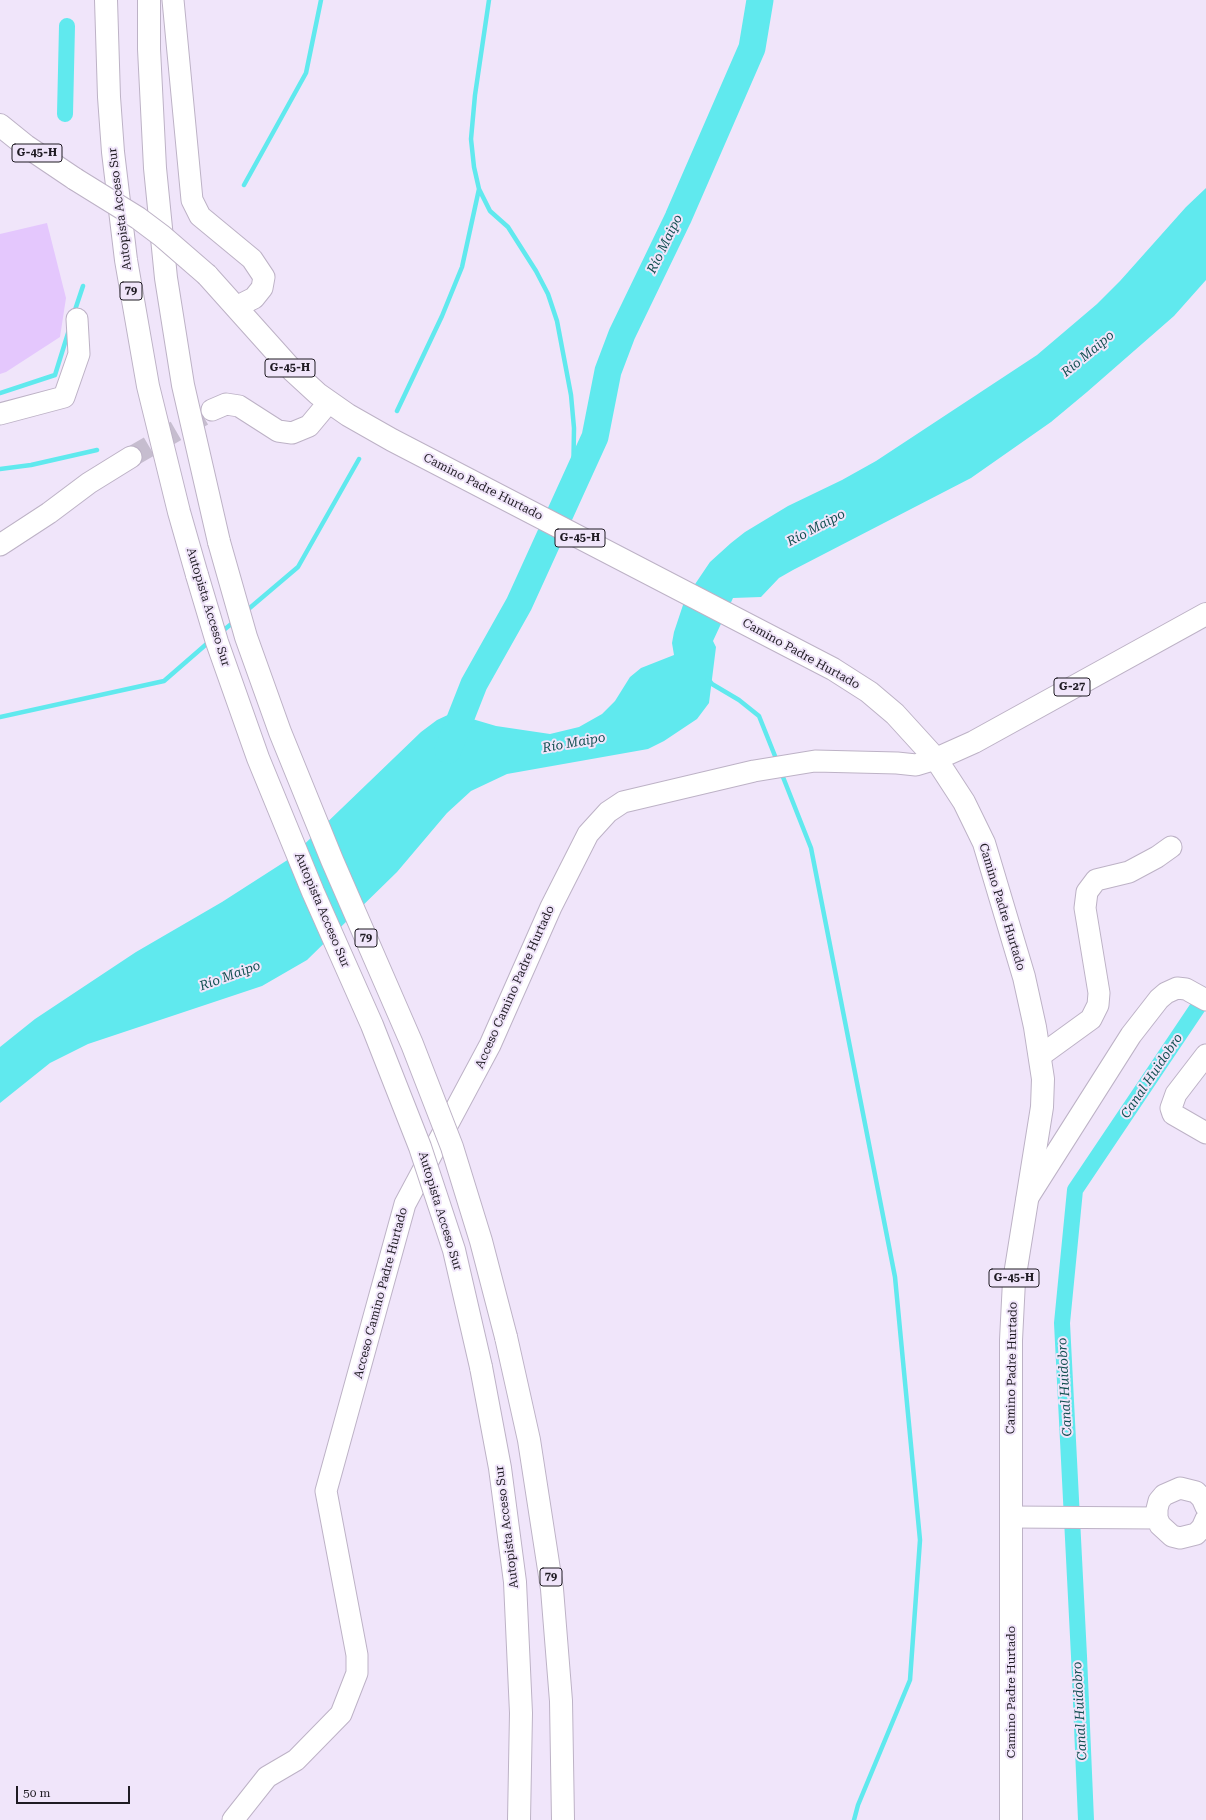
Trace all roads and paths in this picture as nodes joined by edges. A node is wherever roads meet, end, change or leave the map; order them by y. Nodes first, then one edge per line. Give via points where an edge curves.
1 (106, 0) edge
2 (149, 0) edge
3 (173, 0) edge
4 (0, 125) edge
5 (236, 307) junction
6 (77, 319) dead end
7 (329, 402) junction
8 (212, 410) tunnel mouth
9 (0, 414) edge
10 (131, 457) tunnel mouth
11 (0, 545) edge
12 (1206, 614) edge
13 (936, 758) junction
14 (1171, 847) dead end
15 (1200, 996) edge
16 (1206, 1055) edge
17 (1040, 1056) junction
18 (1206, 1133) edge
19 (1026, 1201) junction
20 (1203, 1498) edge
21 (1011, 1517) junction
22 (1157, 1518) junction
23 (1206, 1519) edge
24 (233, 1820) edge
25 (519, 1820) edge
26 (563, 1820) edge
27 (1011, 1820) edge

1 - 25 main road, Autopista Acceso Sur / 79, bridge via 112,144 126,260 148,386 197,575 258,758 313,892 372,1025 420,1147 454,1250 481,1367 500,1468 514,1582 521,1714
2 - 26 main road, 79, bridge via 153,145 166,278 183,385 219,542 246,637 280,732 332,860 412,1044 452,1147 481,1242 529,1440 552,1589 561,1700
3 - 5 street via 192,200 200,216 252,259 264,277 262,288 254,298
4 - 5 main road, Camino Padre Hurtado / G-45-H, bridge via 26,146 138,218 207,275
5 - 7 main road, Camino Padre Hurtado / G-45-H via 293,371
6 - 9 street via 79,354 64,397
7 - 8 street via 309,426 292,433 278,431 239,406 226,404
7 - 13 main road, Camino Padre Hurtado / G-45-H via 392,440 839,673 869,692 895,714
10 - 11 street
12 - 13 main road, G-27 via 974,742
13 - 17 main road, Camino Padre Hurtado / G-45-H via 964,802 984,843 1024,977
13 - 24 street, Acceso Camino Padre Hurtado via 916,765 815,761 754,771 623,802 608,812 588,834 551,906 490,1045 405,1204 326,1490 357,1655 357,1673 341,1714 296,1760 267,1777
14 - 17 street via 1128,872 1096,880 1087,892 1085,908 1099,993 1098,1005 1091,1019
15 - 19 street via 1186,989 1177,988 1159,999 1131,1035
16 - 18 street via 1176,1094 1171,1108 1173,1114
17 - 19 main road, Camino Padre Hurtado / G-45-H via 1042,1106
19 - 21 main road, Camino Padre Hurtado / G-45-H via 1014,1281 1012,1318
20 - 22 street via 1180,1488 1172,1490 1159,1501
21 - 22 street
21 - 27 main road, Camino Padre Hurtado / G-45-H
22 - 23 street via 1165,1532 1180,1538 1196,1534

